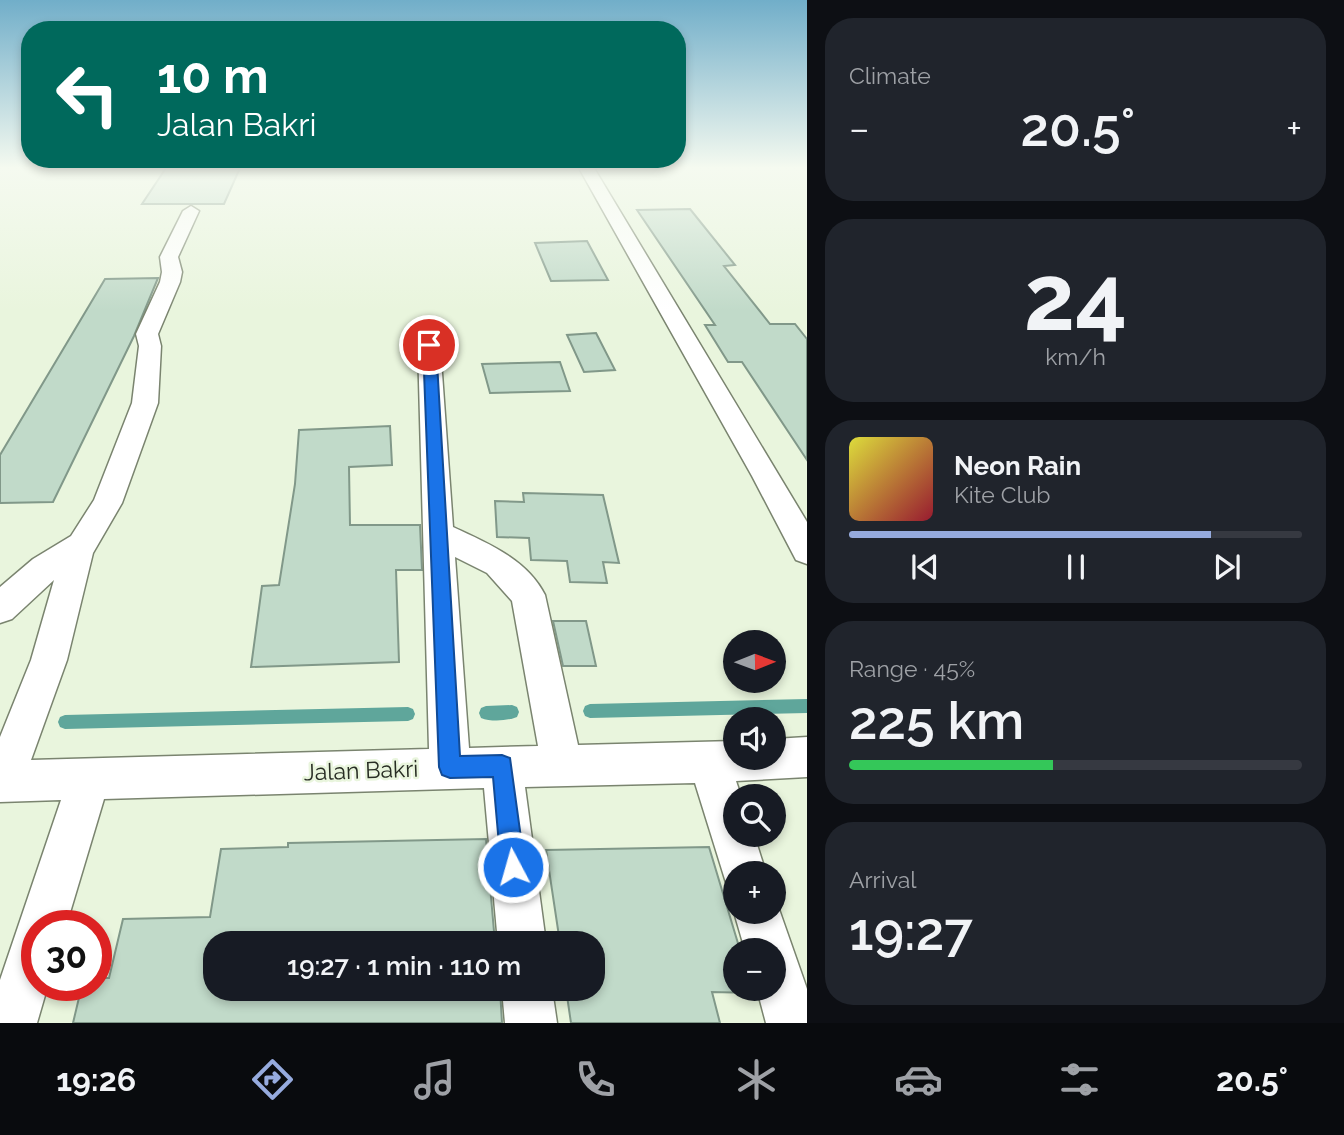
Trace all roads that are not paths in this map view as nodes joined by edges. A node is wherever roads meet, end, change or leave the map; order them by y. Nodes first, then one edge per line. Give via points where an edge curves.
1 (189, 216) edge
2 (614, 216) edge
3 (429, 345) dead end
4 (438, 533) junction
5 (81, 545) junction
6 (807, 551) edge
7 (0, 608) edge
8 (807, 757) edge
9 (709, 762) junction
10 (562, 765) junction
11 (502, 766) junction
12 (450, 767) junction
13 (89, 779) junction
14 (2, 781) edge
15 (740, 861) edge
16 (47, 910) edge
17 (521, 931) edge
18 (21, 992) edge
19 (528, 1001) edge
20 (785, 1001) edge
21 (11, 1023) edge
22 (531, 1023) edge
23 (792, 1023) edge

1 - 5 street via 169,257 170,282 147,334 145,403 107,503
2 - 6 street
3 - 4 street
4 - 10 street via 499,564 528,595
4 - 12 street
5 - 7 street via 44,569
5 - 14 street via 49,660
8 - 9 street, Jalan Bakri
9 - 10 street, Jalan Bakri
9 - 15 street
10 - 11 street, Jalan Bakri
11 - 12 street, Jalan Bakri
11 - 17 street
12 - 13 street, Jalan Bakri
13 - 14 street, Jalan Bakri
13 - 16 street
18 - 21 street
19 - 22 street
20 - 23 street

